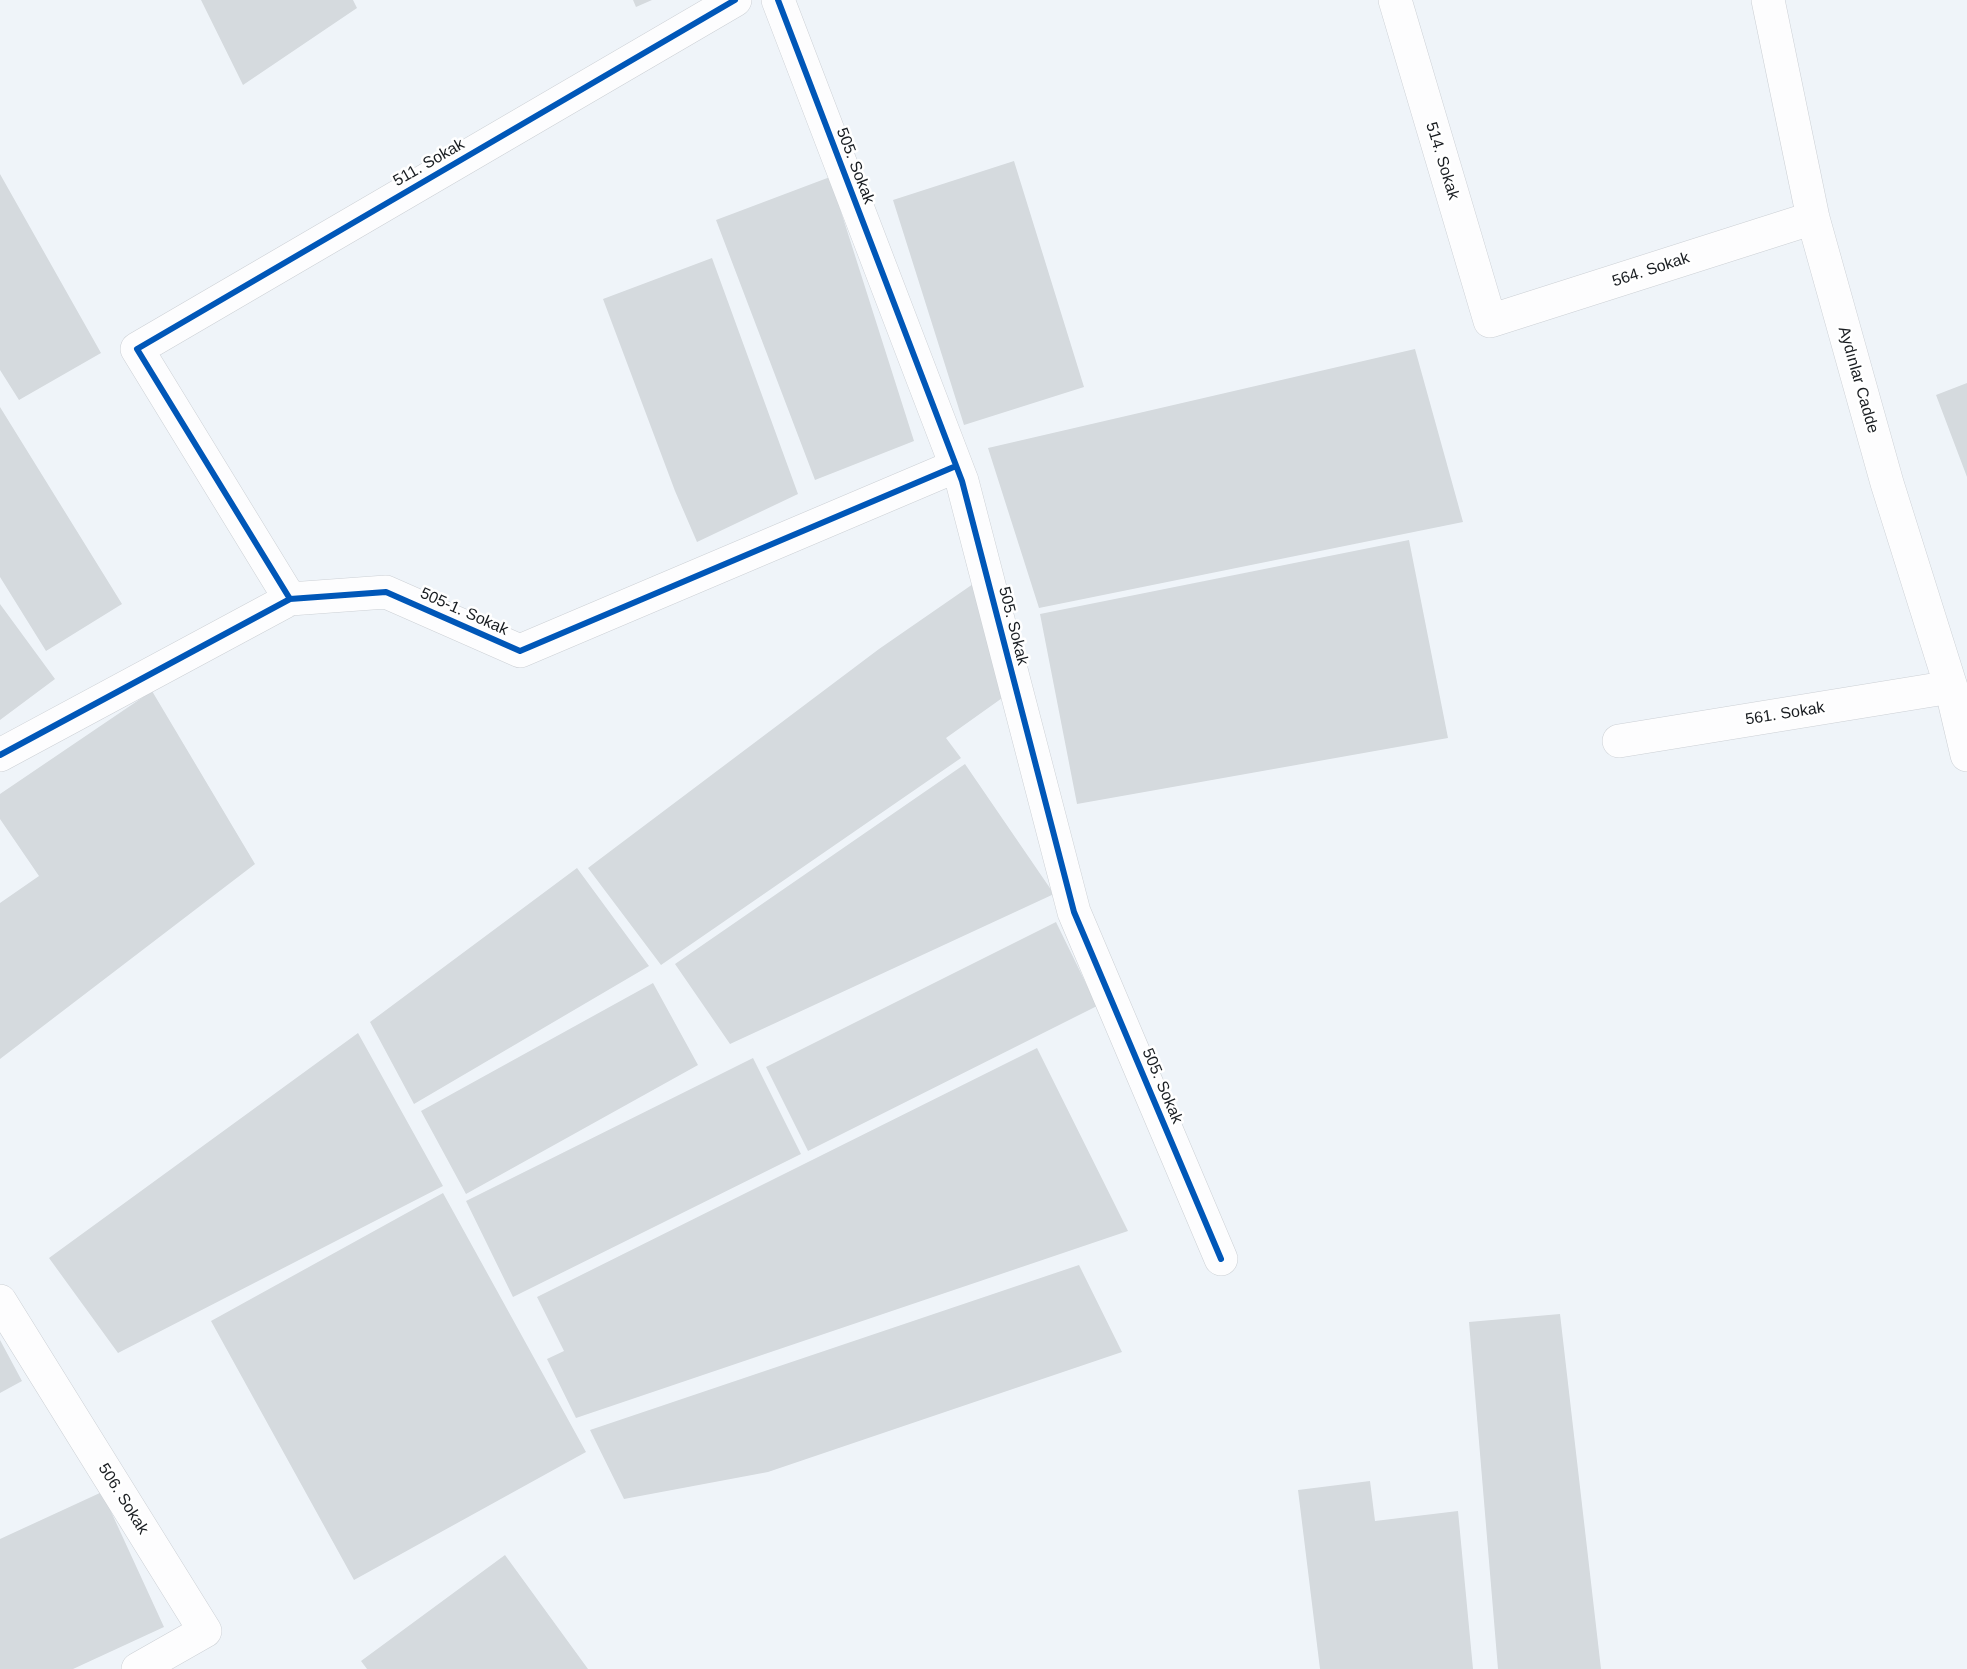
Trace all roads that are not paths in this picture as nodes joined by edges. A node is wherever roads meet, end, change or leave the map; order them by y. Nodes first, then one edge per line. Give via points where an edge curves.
1 (735, 0) edge
2 (778, 0) edge
3 (1395, 0) edge
4 (1768, 0) edge
5 (1813, 218) junction
6 (1490, 321) joint
7 (956, 466) junction
8 (290, 599) junction
9 (1951, 687) junction
10 (1619, 741) dead end
11 (0, 755) edge
12 (1967, 755) edge
13 (1221, 1259) dead end
14 (0, 1301) edge
15 (138, 1669) edge

1 - 8 street, 511. Sokak via 137,349
2 - 7 street, 505. Sokak
3 - 6 street, 514. Sokak
4 - 5 street, Aydınlar Cadde
5 - 6 street, 564. Sokak
5 - 9 street, Aydınlar Cadde via 1887,483
7 - 8 street, 505-1. Sokak via 520,651 386,592
7 - 13 street, 505. Sokak via 1074,912
8 - 11 street, 505-1. Sokak
9 - 10 street, 561. Sokak
9 - 12 street, Aydınlar Cadde
14 - 15 street, 506. Sokak via 205,1631

